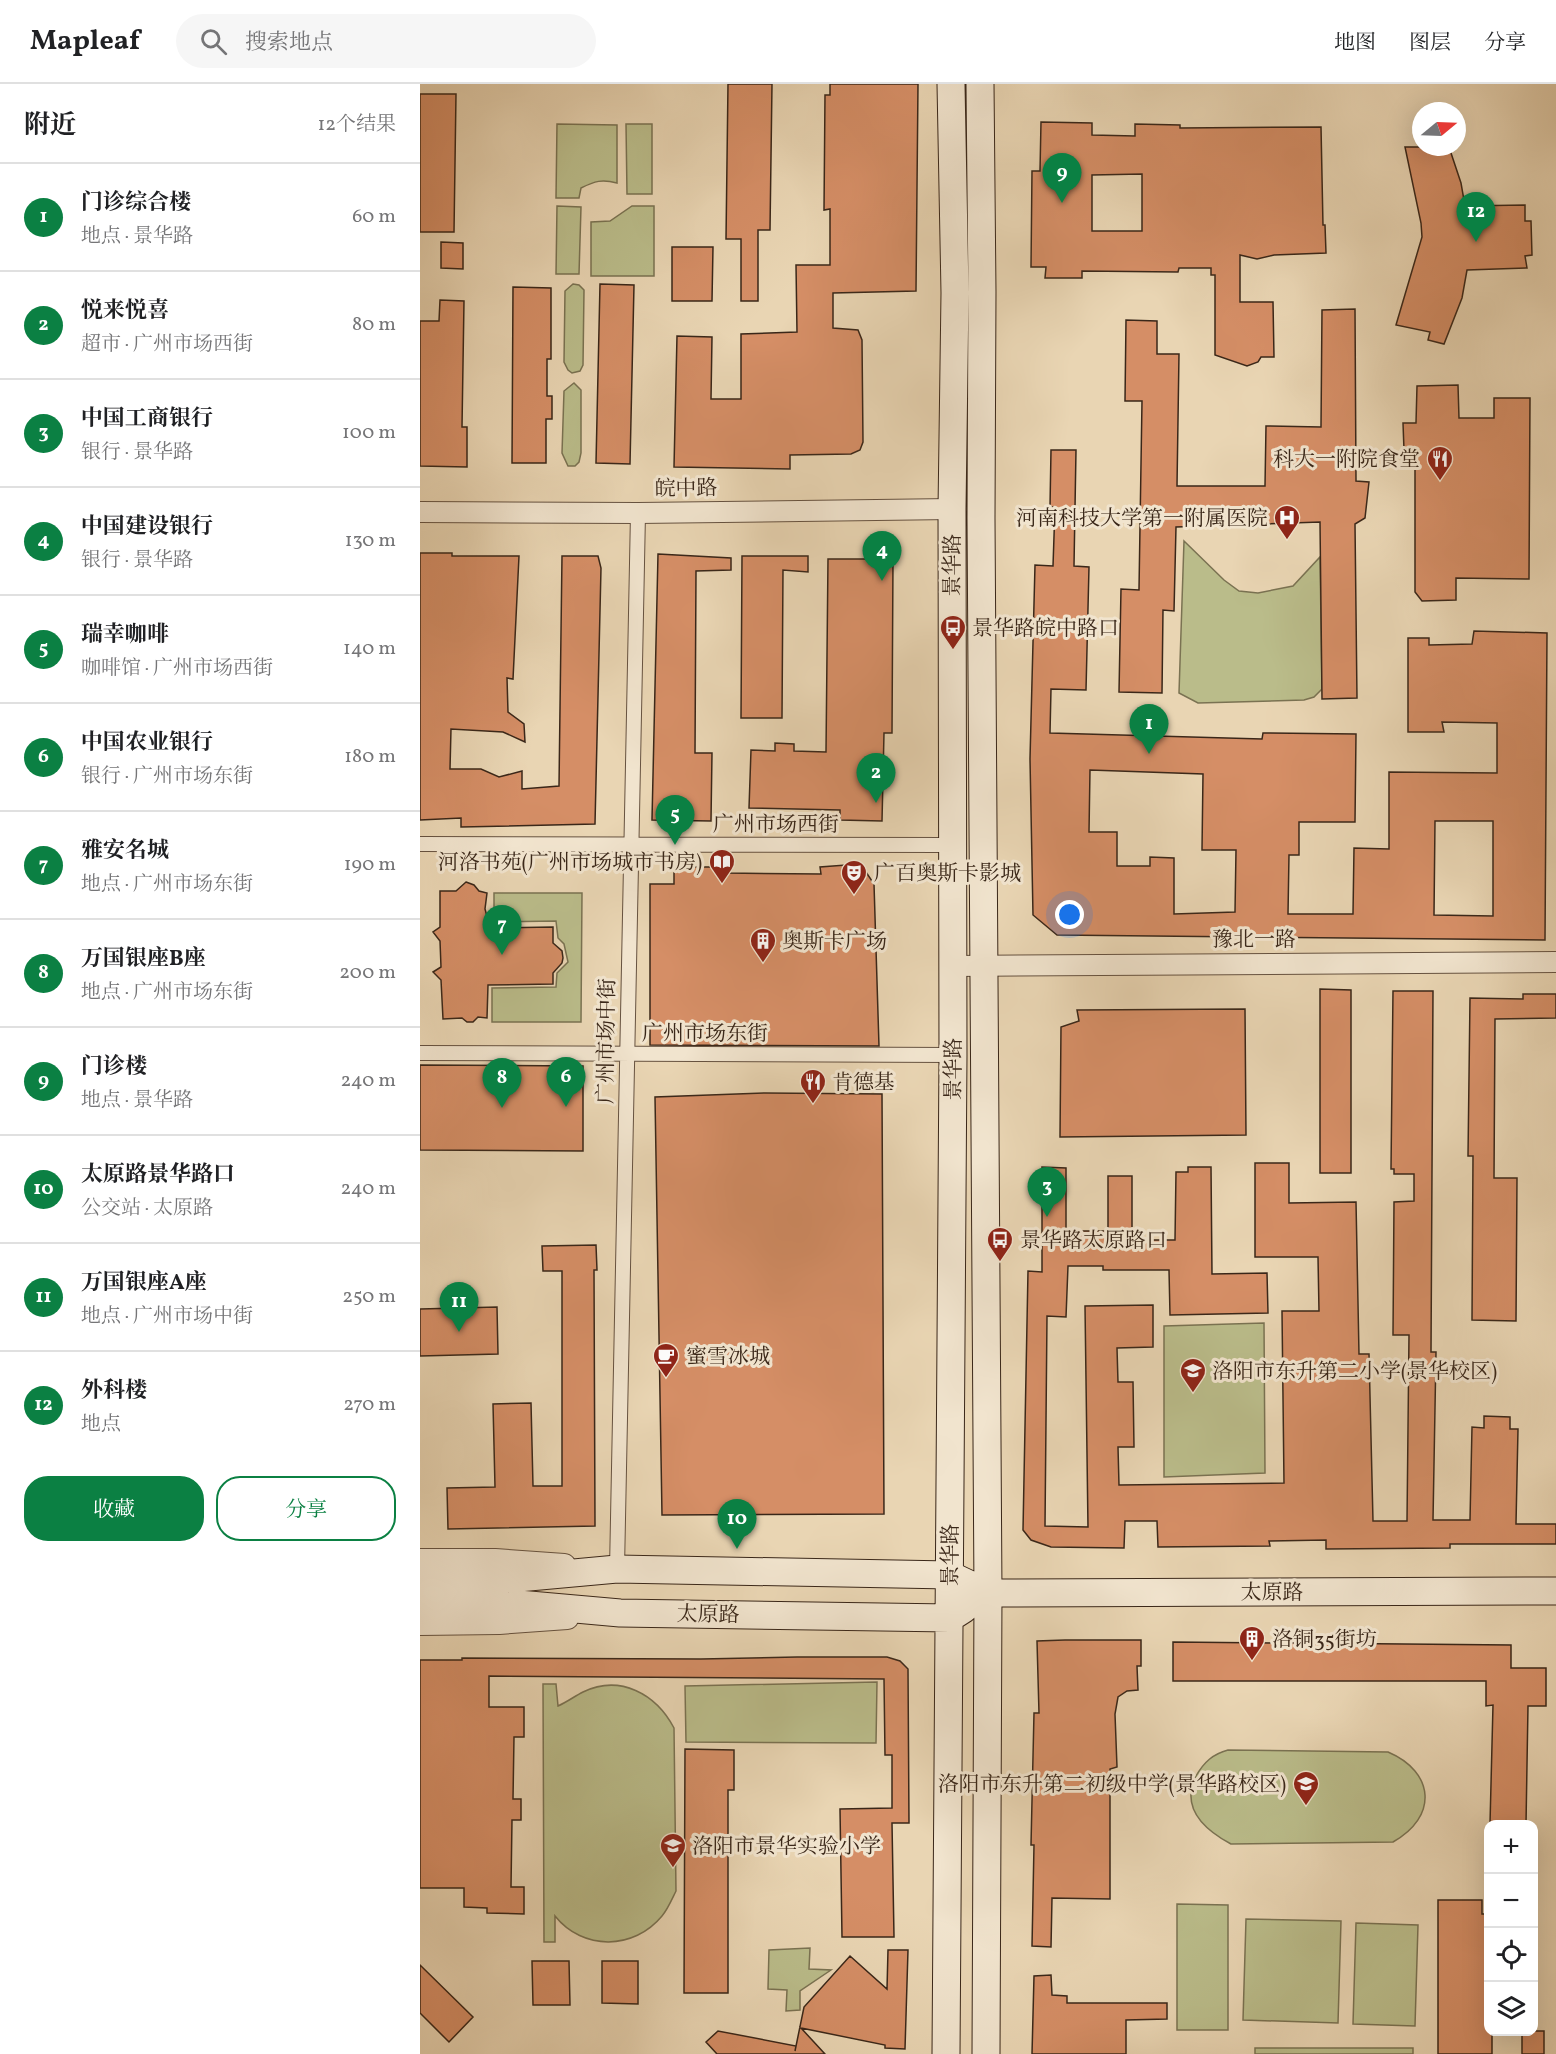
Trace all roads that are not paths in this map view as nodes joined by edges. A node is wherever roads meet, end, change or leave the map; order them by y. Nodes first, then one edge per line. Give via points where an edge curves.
1 (951, 84) edge
2 (980, 84) edge
3 (952, 509) junction
4 (420, 512) edge
5 (638, 513) junction
6 (420, 844) edge
7 (631, 845) junction
8 (952, 845) junction
9 (1556, 962) edge
10 (984, 965) junction
11 (952, 966) junction
12 (420, 1053) edge
13 (627, 1053) junction
14 (953, 1055) junction
15 (420, 1561) edge
16 (617, 1569) junction
17 (950, 1575) junction
18 (420, 1580) edge
19 (1556, 1591) edge
20 (988, 1593) junction
21 (420, 1603) edge
22 (620, 1613) junction
23 (950, 1618) junction
24 (420, 1623) edge
25 (946, 2054) edge
26 (986, 2054) edge

1 - 3 main road, 景华路 via 955,293
2 - 10 main road, 景华路
3 - 5 street, 皖中路
3 - 8 main road, 景华路
4 - 5 street, 皖中路
5 - 7 street, 广州市场中街
6 - 7 street, 广州市场西街
7 - 8 street, 广州市场西街
7 - 13 street, 广州市场中街
8 - 11 main road, 景华路
9 - 10 street, 豫北一路
10 - 11 street, 豫北一路
10 - 20 main road, 景华路
11 - 14 main road, 景华路
12 - 13 street, 广州市场东街
13 - 14 street, 广州市场东街
13 - 16 street, 广州市场中街
14 - 17 main road, 景华路
15 - 16 street via 495,1561
16 - 17 main road, 太原路
16 - 18 main road, 太原路 via 497,1580
17 - 20 main road, 太原路
17 - 23 main road, 景华路
19 - 20 main road, 太原路
20 - 23 main road
20 - 26 main road, 景华路
21 - 22 main road, 太原路 via 496,1602
22 - 23 main road, 太原路
22 - 24 street
23 - 25 main road, 景华路

